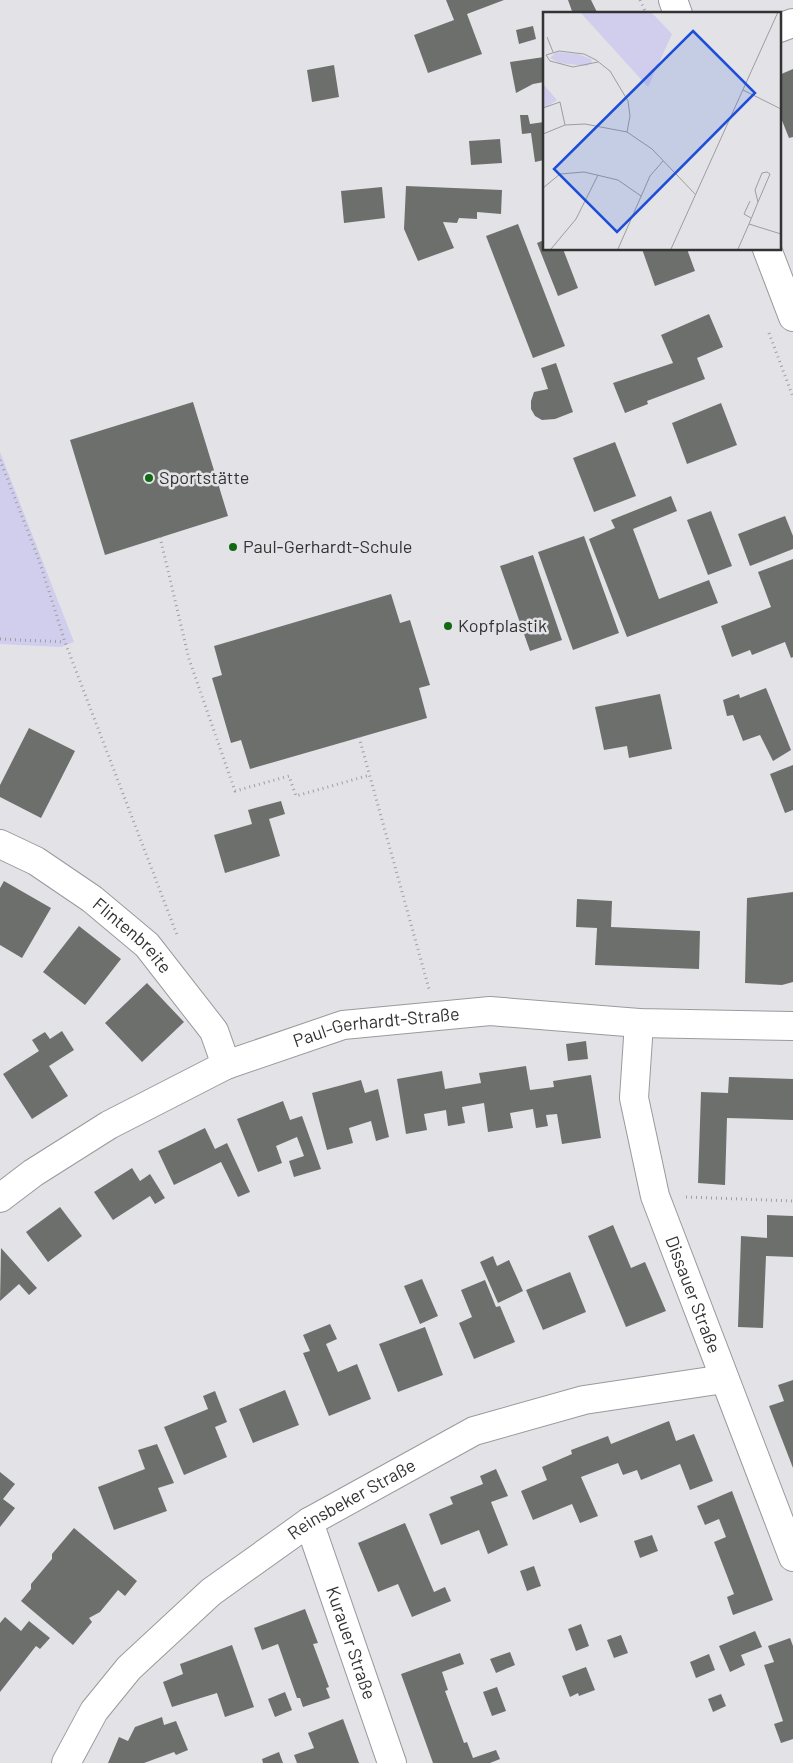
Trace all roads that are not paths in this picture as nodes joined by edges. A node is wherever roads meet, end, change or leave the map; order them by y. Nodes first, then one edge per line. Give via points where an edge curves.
1 (673, 0) edge
2 (677, 12) edge
3 (793, 23) edge
4 (780, 28) edge
5 (767, 250) edge
6 (793, 317) edge
7 (0, 844) edge
8 (639, 1023) junction
9 (793, 1026) edge
10 (226, 1065) junction
11 (0, 1198) edge
12 (724, 1379) junction
13 (309, 1522) junction
14 (793, 1557) edge
15 (66, 1763) edge
16 (392, 1763) edge

1 - 2 street
3 - 4 street
5 - 6 street
7 - 10 street, Flintenbreite via 36,862 92,899 147,945 214,1031
8 - 9 street, Paul-Gerhardt-Straße
8 - 10 street, Paul-Gerhardt-Straße via 490,1012 437,1016 343,1026
8 - 12 street, Dissauer Straße via 634,1098 655,1196
10 - 11 street, Paul-Gerhardt-Straße via 109,1125
12 - 13 street, Reinsbeker Straße via 584,1400 474,1431
12 - 14 street, Dissauer Straße
13 - 15 street, Reinsbeker Straße via 210,1592 129,1668 94,1711
13 - 16 street, Kurauer Straße

